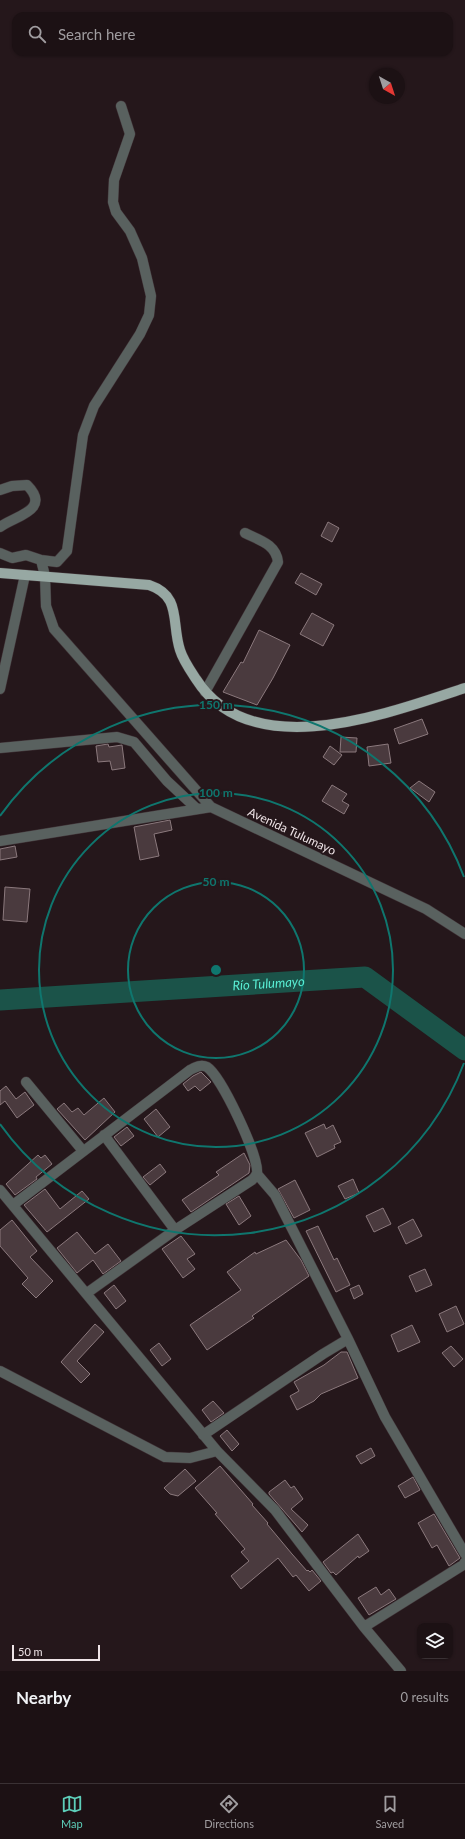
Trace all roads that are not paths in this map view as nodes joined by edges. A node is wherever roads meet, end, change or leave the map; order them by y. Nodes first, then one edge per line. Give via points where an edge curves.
1 (121, 106) dead end
2 (0, 490) edge
3 (0, 527) edge
4 (245, 533) dead end
5 (0, 553) edge
6 (40, 560) junction
7 (0, 573) edge
8 (25, 575) junction
9 (46, 576) junction
10 (465, 688) edge
11 (0, 689) edge
12 (205, 692) junction
13 (0, 748) edge
14 (211, 807) junction
15 (197, 809) junction
16 (0, 841) edge
17 (465, 934) edge
18 (26, 1082) dead end
19 (104, 1135) junction
20 (83, 1151) junction
21 (257, 1174) junction
22 (0, 1190) edge
23 (13, 1205) junction
24 (175, 1230) junction
25 (87, 1293) junction
26 (348, 1339) junction
27 (0, 1371) edge
28 (203, 1435) junction
29 (217, 1451) junction
30 (465, 1554) edge
31 (465, 1562) edge
32 (364, 1627) junction
33 (401, 1671) edge

1 - 6 street via 130,134 114,180 113,202 142,258 151,296 149,315 140,334 94,406 83,435 67,551 57,562
2 - 3 street via 27,485 33,491 35,503 24,516 8,521
4 - 12 street via 271,546 277,553 278,562
5 - 6 street via 12,558 26,555
6 - 9 street
7 - 8 main road
8 - 9 main road
8 - 11 street
9 - 12 main road via 158,588 166,594 172,604 180,651
9 - 14 street via 46,606 54,629
10 - 12 main road via 356,721 302,727 274,725 243,718 226,710
13 - 15 street via 117,737 134,742 162,775
14 - 15 street
14 - 17 street, Avenida Tulumayo via 426,909
15 - 16 street
18 - 20 street
19 - 20 street
19 - 21 street via 200,1065 213,1072 231,1100 249,1143
19 - 24 street
20 - 23 street
21 - 24 street via 252,1180
21 - 26 street via 275,1195
22 - 23 street
23 - 25 street
24 - 25 street
25 - 28 street
26 - 28 street
26 - 30 street via 385,1417
27 - 29 street via 165,1457 190,1458
28 - 29 street
29 - 32 street via 275,1510
31 - 32 street
32 - 33 street

